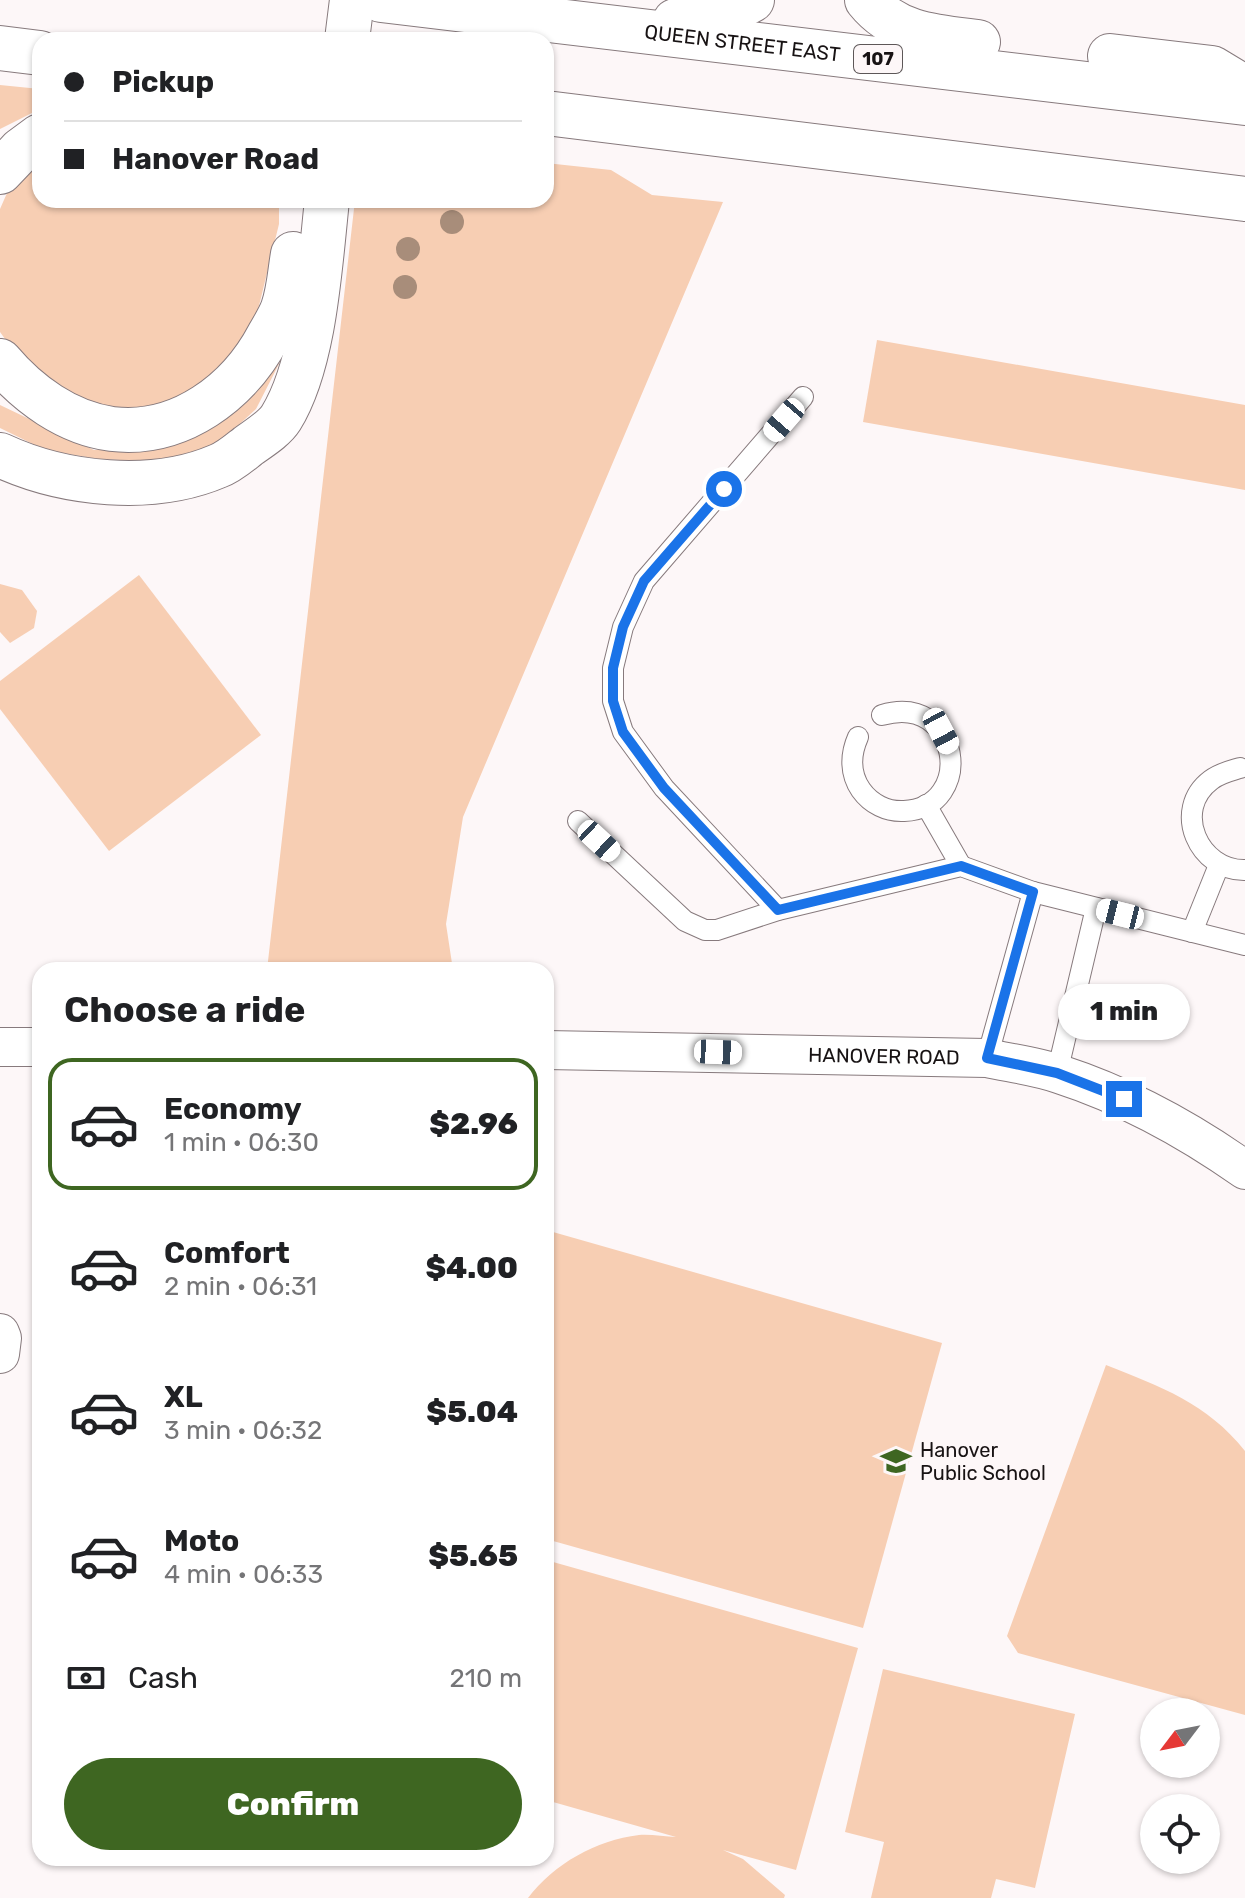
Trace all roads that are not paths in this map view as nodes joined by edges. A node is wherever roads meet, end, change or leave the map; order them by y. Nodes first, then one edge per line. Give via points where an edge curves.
1 (324, 0) edge
2 (352, 0) edge
3 (752, 0) edge
4 (867, 0) edge
5 (398, 2) edge
6 (510, 15) junction
7 (321, 32) edge
8 (348, 32) edge
9 (0, 48) edge
10 (32, 52) edge
11 (1245, 88) edge
12 (1245, 103) edge
13 (554, 114) edge
14 (32, 142) edge
15 (0, 172) edge
16 (1245, 199) edge
17 (300, 208) edge
18 (326, 208) edge
19 (0, 361) edge
20 (803, 397) dead end
21 (0, 455) edge
22 (882, 715) dead end
23 (858, 737) dead end
24 (1240, 768) dead end
25 (926, 805) junction
26 (578, 821) dead end
27 (1219, 865) junction
28 (961, 866) junction
29 (1245, 870) edge
30 (1033, 892) junction
31 (1096, 908) junction
32 (778, 910) junction
33 (1192, 932) junction
34 (1245, 945) edge
35 (0, 1047) edge
36 (32, 1047) edge
37 (554, 1050) edge
38 (987, 1058) junction
39 (1057, 1073) junction
40 (1245, 1170) edge
41 (0, 1333) edge
42 (0, 1354) edge

1 - 7 main road
2 - 8 main road
3 - 6 main road via 697,23 541,8
4 - 11 main road via 889,22 923,34 1212,68
5 - 6 main road, QUEEN STREET EAST / 107
6 - 12 main road, QUEEN STREET EAST / 107
9 - 10 main road
13 - 16 main road
14 - 15 main road
17 - 19 main road via 283,309 257,359 221,396 190,415 138,429 82,421 53,408
18 - 21 main road via 306,352 280,420 259,438 222,465 166,481 112,483 47,471
20 - 32 lane via 644,581 623,627 613,668 613,701 623,732 664,788
22 - 25 lane via 913,712 941,731 949,746 948,780
23 - 25 lane via 852,770 867,798 895,811
24 - 27 lane via 1208,782 1193,809 1196,842
25 - 28 lane
26 - 32 lane via 695,926 717,930
27 - 29 lane
27 - 33 lane
28 - 30 lane
28 - 32 lane
30 - 31 lane
30 - 38 lane
31 - 33 lane
31 - 39 lane
33 - 34 lane
35 - 36 street
37 - 38 street, HANOVER ROAD
38 - 39 street, HANOVER ROAD
39 - 40 street, HANOVER ROAD via 1192,1133
41 - 42 street

